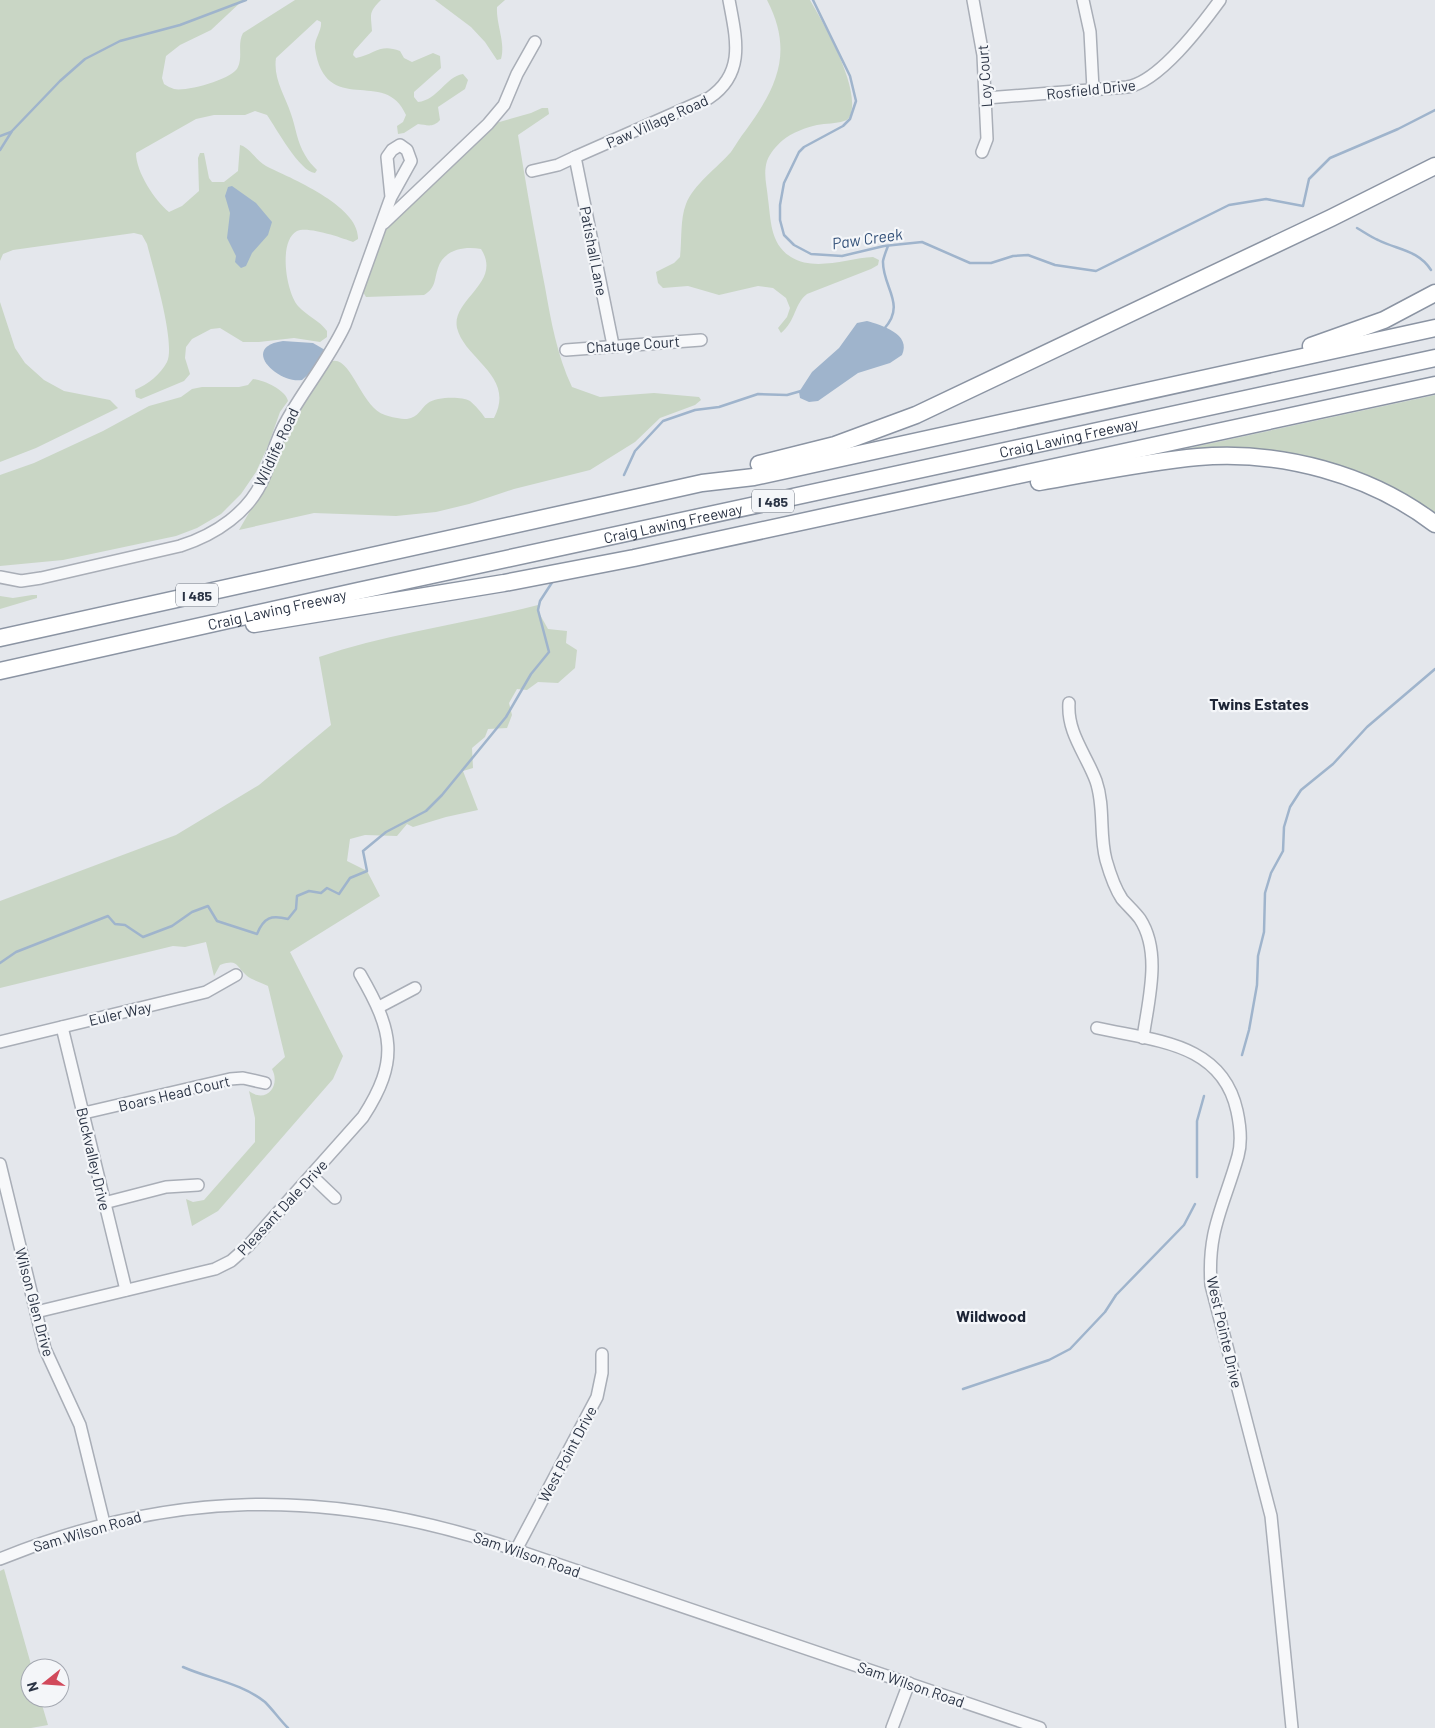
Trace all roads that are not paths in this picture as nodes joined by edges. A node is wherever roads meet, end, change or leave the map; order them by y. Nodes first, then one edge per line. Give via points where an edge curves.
1 (729, 0) edge
2 (973, 0) edge
3 (1083, 0) edge
4 (1220, 0) edge
5 (535, 42) dead end
6 (1094, 90) junction
7 (986, 98) junction
8 (982, 152) dead end
9 (575, 157) junction
10 (1435, 166) edge
11 (532, 171) dead end
12 (391, 197) dead end
13 (377, 232) junction
14 (1435, 293) edge
15 (1435, 328) edge
16 (701, 340) dead end
17 (613, 345) junction
18 (566, 350) dead end
19 (1435, 358) edge
20 (1435, 385) edge
21 (1126, 395) junction
22 (702, 483) junction
23 (926, 496) junction
24 (1435, 524) edge
25 (0, 577) edge
26 (0, 638) edge
27 (111, 647) junction
28 (0, 671) edge
29 (1069, 703) dead end
30 (360, 974) dead end
31 (236, 975) dead end
32 (415, 988) dead end
33 (379, 1007) junction
34 (62, 1027) junction
35 (1097, 1028) dead end
36 (1143, 1038) junction
37 (0, 1042) edge
38 (265, 1084) dead end
39 (84, 1114) junction
40 (0, 1164) edge
41 (312, 1176) junction
42 (198, 1185) dead end
43 (335, 1198) dead end
44 (104, 1203) junction
45 (126, 1290) junction
46 (36, 1312) junction
47 (602, 1354) dead end
48 (104, 1523) junction
49 (516, 1550) junction
50 (0, 1559) edge
51 (909, 1683) junction
52 (892, 1728) edge
53 (1040, 1728) edge
54 (1292, 1728) edge

1 - 9 street, Paw Village Road via 736,50 729,78 718,92
2 - 7 street, Loy Court via 982,42
3 - 6 street via 1090,32
4 - 6 street, Rosfield Drive via 1151,78 1135,86
5 - 13 street via 488,124 387,218
6 - 7 street, Rosfield Drive
7 - 8 street, Loy Court via 987,139
9 - 11 street, Paw Village Road
9 - 17 street, Patishall Lane
10 - 22 highway via 916,416 842,443
12 - 13 street, Wildlife Road
13 - 25 street, Wildlife Road via 337,341 286,421 264,478 242,509 221,527 199,540 180,546 40,578 20,581
14 - 21 highway via 1384,320 1317,344
15 - 21 highway, Craig Lawing Freeway / I 485
16 - 17 street, Chatuge Court
17 - 18 street, Chatuge Court
19 - 27 highway, Craig Lawing Freeway / I 485
20 - 23 highway
21 - 22 highway, Craig Lawing Freeway / I 485 via 754,477
22 - 26 highway, Craig Lawing Freeway / I 485
23 - 24 highway via 976,492 1198,457 1256,457 1307,466 1363,483
23 - 27 highway via 504,583
27 - 28 highway, Craig Lawing Freeway / I 485
29 - 36 street via 1071,726 1096,780 1101,800 1103,846 1116,890 1140,919 1150,944 1152,966
30 - 33 street, Pleasant Dale Drive
31 - 34 street, Euler Way via 206,992
32 - 33 street
33 - 41 street, Pleasant Dale Drive via 388,1046 384,1077 363,1117
34 - 37 street, Euler Way
34 - 39 street, Buckvalley Drive
35 - 36 street, West Pointe Drive
36 - 54 street, West Pointe Drive via 1184,1047 1204,1058 1223,1077 1234,1098 1240,1123 1239,1154 1213,1231 1211,1285 1271,1516
38 - 39 street, Boars Head Court via 243,1078 230,1079
39 - 44 street, Buckvalley Drive
40 - 46 street, Wilson Glen Drive
41 - 43 street
41 - 45 street, Pleasant Dale Drive via 231,1262 198,1274
42 - 44 street via 166,1187
44 - 45 street, Buckvalley Drive
45 - 46 street, Pleasant Dale Drive
46 - 48 street, Wilson Glen Drive via 44,1349 80,1425
47 - 49 street, West Point Drive via 597,1397
48 - 49 street, Sam Wilson Road via 191,1508 241,1504 308,1506 409,1519
48 - 50 street, Sam Wilson Road
49 - 51 street, Sam Wilson Road
51 - 52 street
51 - 53 street, Sam Wilson Road

